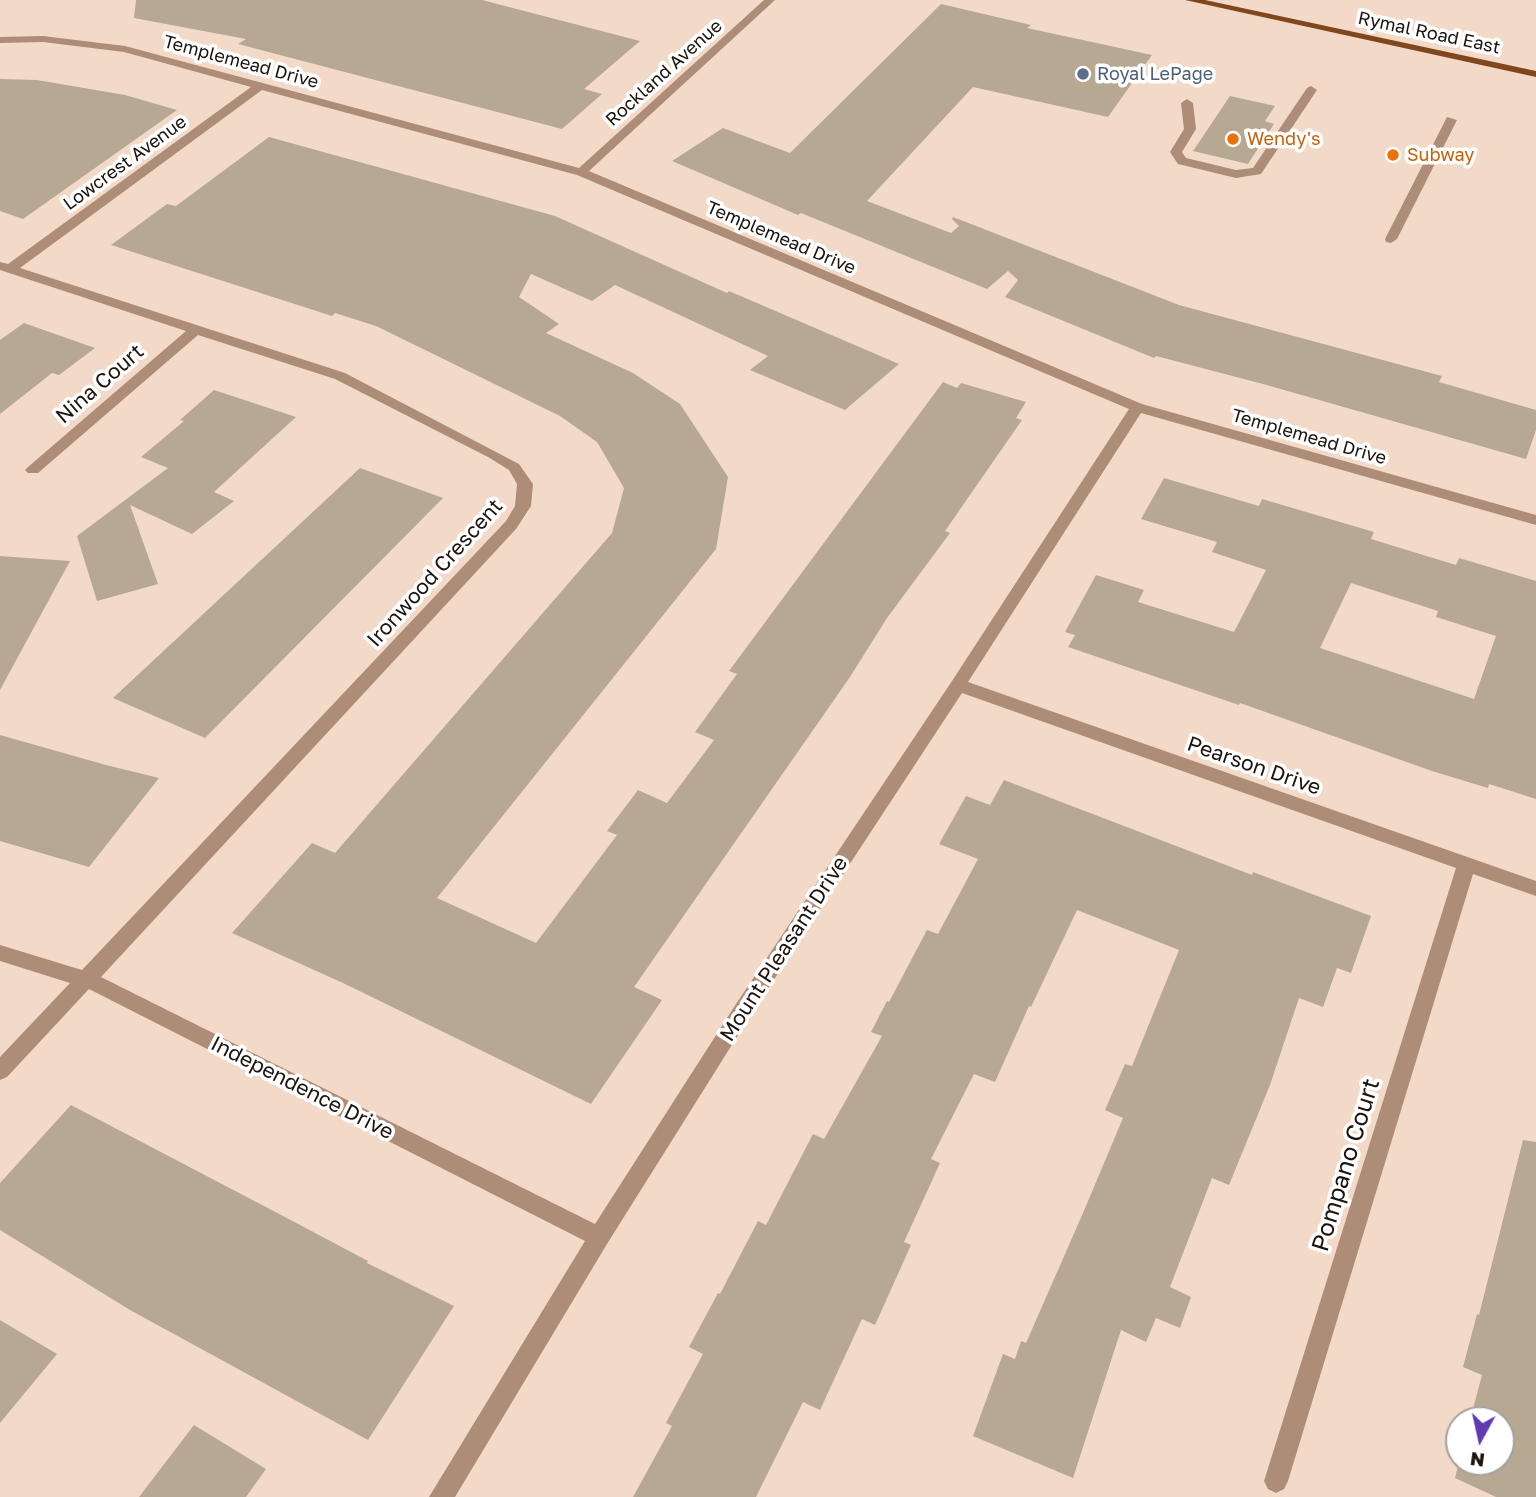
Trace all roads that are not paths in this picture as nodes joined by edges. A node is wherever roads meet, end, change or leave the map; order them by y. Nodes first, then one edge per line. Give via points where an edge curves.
1 (771, 0) edge
2 (1191, 0) edge
3 (0, 40) edge
4 (1536, 74) edge
5 (261, 85) junction
6 (1311, 90) dead end
7 (1187, 103) dead end
8 (1451, 120) dead end
9 (581, 172) junction
10 (1391, 239) dead end
11 (5, 267) edge
12 (195, 330) junction
13 (1137, 407) junction
14 (33, 470) dead end
15 (1536, 520) edge
16 (958, 685) junction
17 (1466, 865) junction
18 (1536, 889) edge
19 (0, 953) edge
20 (84, 981) junction
21 (0, 1071) edge
22 (599, 1237) junction
23 (1276, 1481) dead end
24 (441, 1497) edge

1 - 9 street, Rockland Avenue
2 - 4 main road, Rymal Road East
3 - 5 street, Templemead Drive via 43,39 125,49
5 - 9 street, Templemead Drive
5 - 11 street, Lowcrest Avenue
6 - 7 street via 1256,171 1236,174 1182,161 1176,152 1190,129
8 - 10 street
9 - 13 street, Templemead Drive
11 - 12 street, Ironwood Crescent
12 - 14 street, Nina Court
12 - 20 street, Ironwood Crescent via 340,376 493,454 514,467 525,484 523,506 512,525
13 - 15 street, Templemead Drive
13 - 16 street, Mount Pleasant Drive
16 - 17 street, Pearson Drive
16 - 22 street, Mount Pleasant Drive
17 - 18 street, Pearson Drive
17 - 23 street, Pompano Court
19 - 20 street, Independence Drive
20 - 21 street
20 - 22 street, Independence Drive
22 - 24 street, Mount Pleasant Drive

